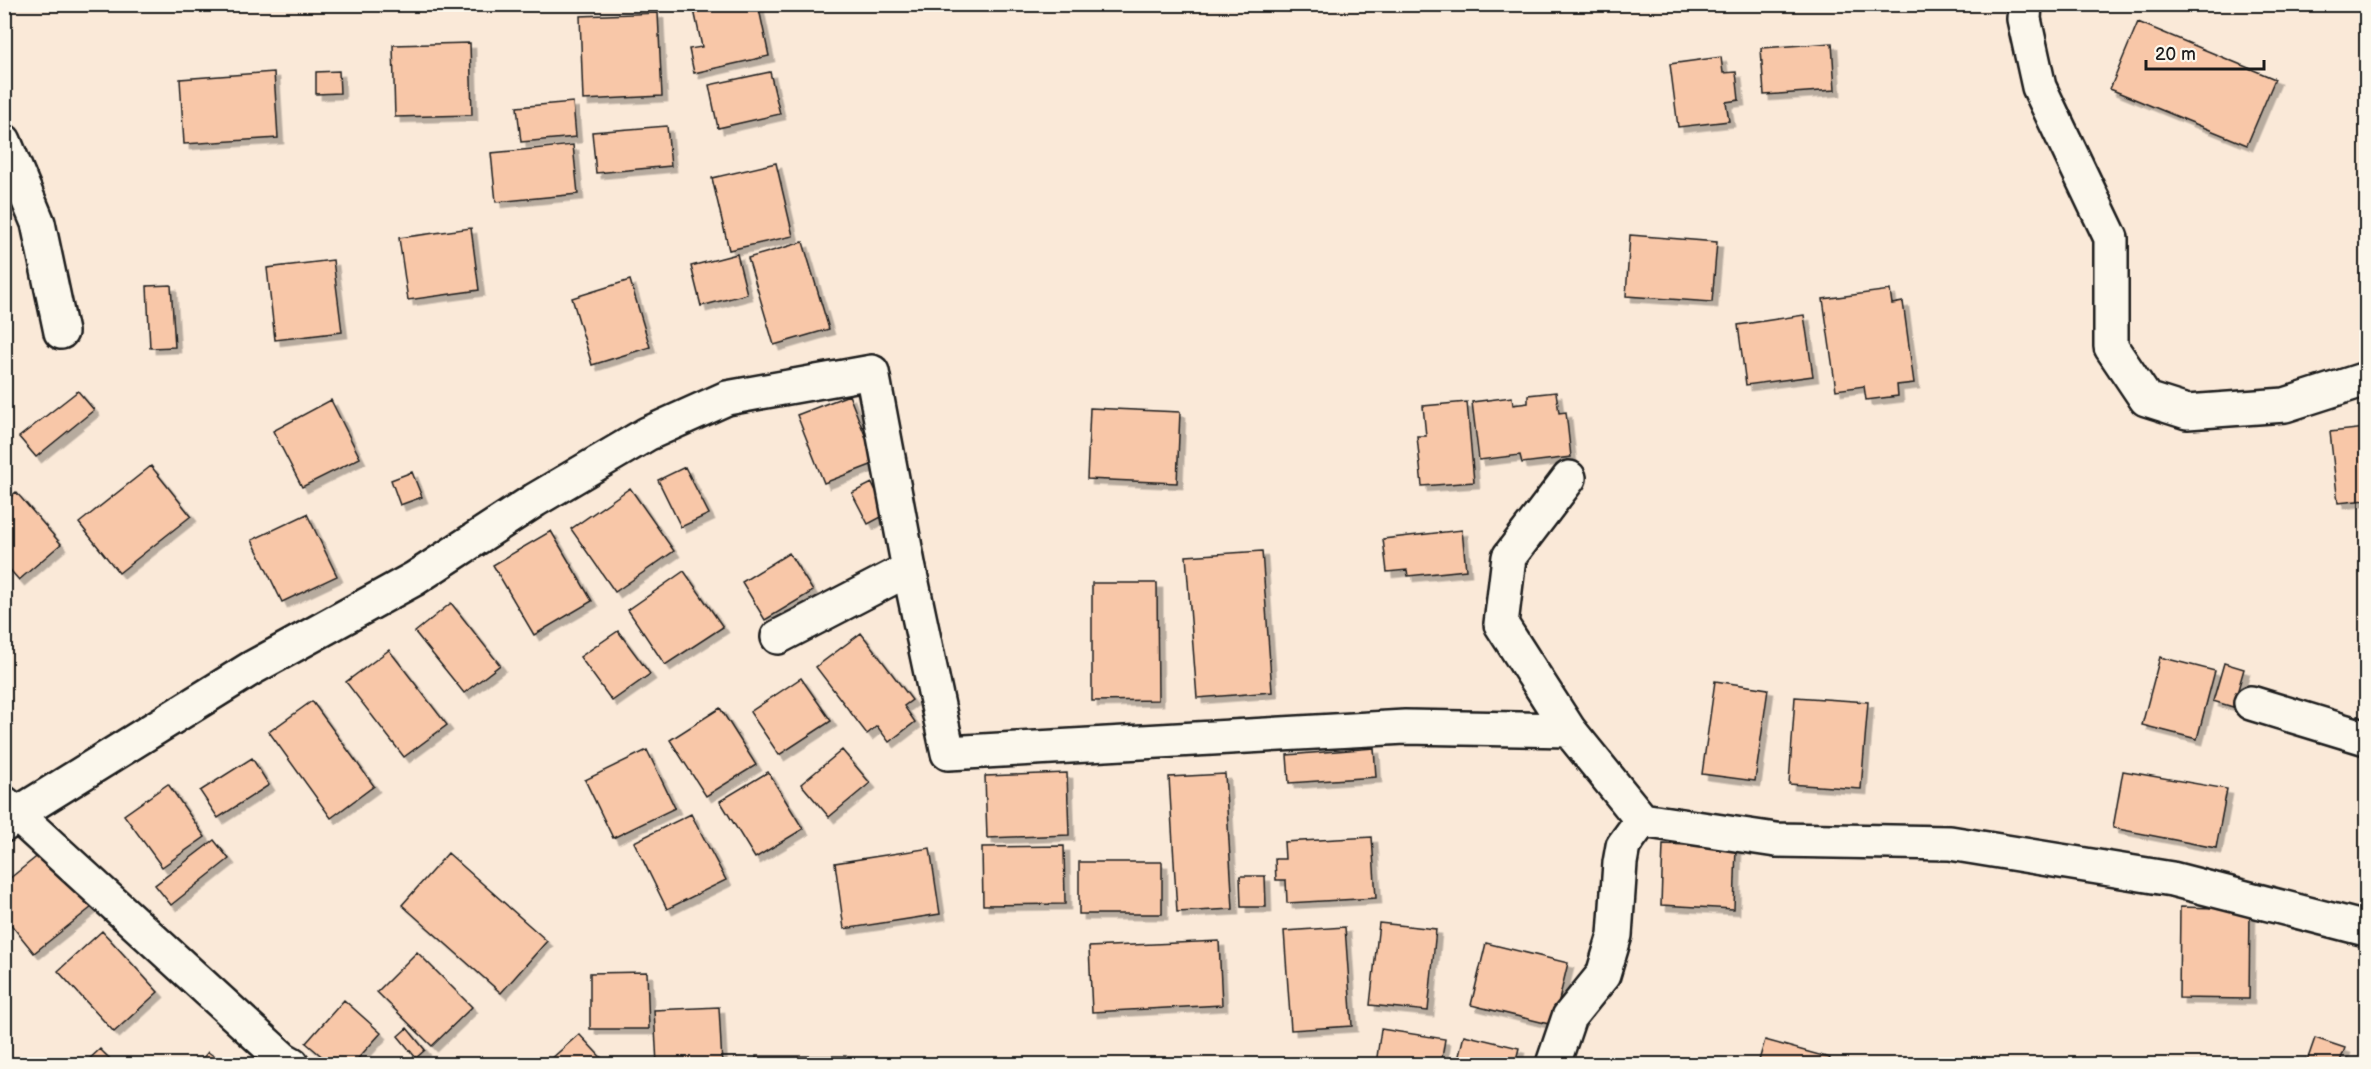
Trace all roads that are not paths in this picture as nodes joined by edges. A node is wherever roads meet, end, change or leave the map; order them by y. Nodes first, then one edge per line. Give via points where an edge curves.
1 (2025, 4) edge
2 (4, 141) edge
3 (60, 332) dead end
4 (2367, 379) edge
5 (1569, 478) dead end
6 (909, 569) junction
7 (778, 637) dead end
8 (2251, 703) dead end
9 (1569, 730) junction
10 (2367, 738) edge
11 (9, 814) edge
12 (1642, 820) junction
13 (2367, 929) edge
14 (292, 1065) edge
15 (1553, 1065) edge

1 - 4 street via 2024,19 2039,87 2111,238 2111,347 2146,399 2187,412 2285,405
2 - 3 street via 38,223
5 - 9 street via 1509,557 1501,624
6 - 7 street
6 - 9 street via 948,753 1405,727
6 - 11 street via 872,372 728,398 647,434 535,500 414,579 252,668
8 - 10 street
9 - 12 street
11 - 14 street
12 - 13 street via 1776,840 1950,843 2172,879
12 - 15 street via 1623,846 1615,935 1603,975 1569,1017

